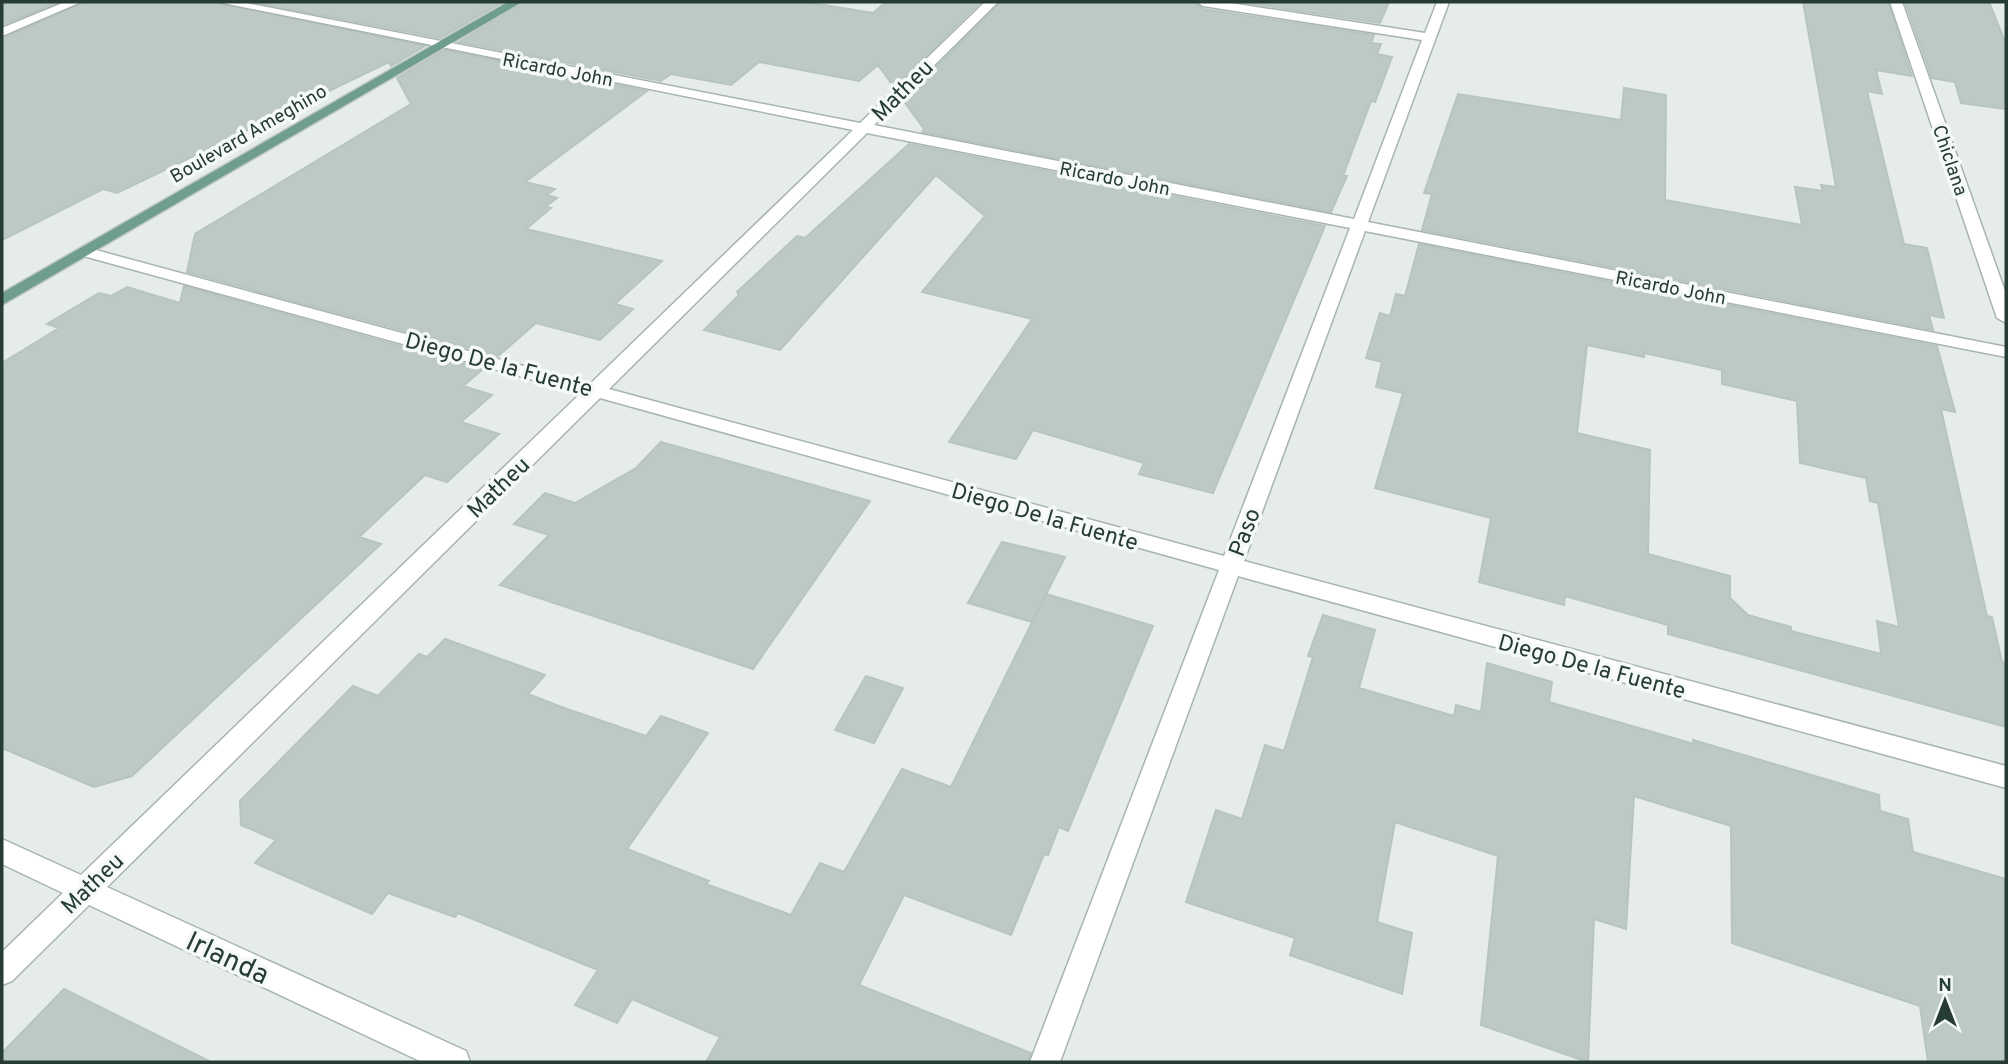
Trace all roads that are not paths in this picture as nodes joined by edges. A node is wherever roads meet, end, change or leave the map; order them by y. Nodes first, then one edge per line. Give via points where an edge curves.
1 (75, 2) edge
2 (224, 2) edge
3 (516, 2) edge
4 (992, 2) edge
5 (1203, 2) edge
6 (1443, 2) edge
7 (1896, 2) edge
8 (2, 32) edge
9 (1431, 38) junction
10 (440, 46) junction
11 (863, 129) junction
12 (1361, 226) junction
13 (86, 252) junction
14 (2, 300) edge
15 (2006, 318) edge
16 (2006, 352) edge
17 (597, 390) junction
18 (1230, 568) junction
19 (2006, 778) edge
20 (2, 851) edge
21 (85, 890) junction
22 (2, 971) edge
23 (455, 1062) edge
24 (1045, 1062) edge

1 - 8 street
2 - 10 street, Ricardo John
3 - 10 main road, Boulevard Ameghino
4 - 11 street, Matheu
5 - 9 street
6 - 9 street, Paso
7 - 15 street, Chiclana
9 - 12 street, Paso
10 - 11 street, Ricardo John
10 - 13 main road, Boulevard Ameghino
11 - 12 street, Ricardo John
11 - 17 street, Matheu
12 - 16 street, Ricardo John
12 - 18 street, Paso
13 - 14 main road, Boulevard Ameghino
13 - 17 street, Diego De la Fuente
17 - 18 street, Diego De la Fuente
17 - 21 street, Matheu
18 - 19 street, Diego De la Fuente
18 - 24 street, Paso
20 - 21 street, Irlanda
21 - 22 street, Matheu
21 - 23 street, Irlanda

